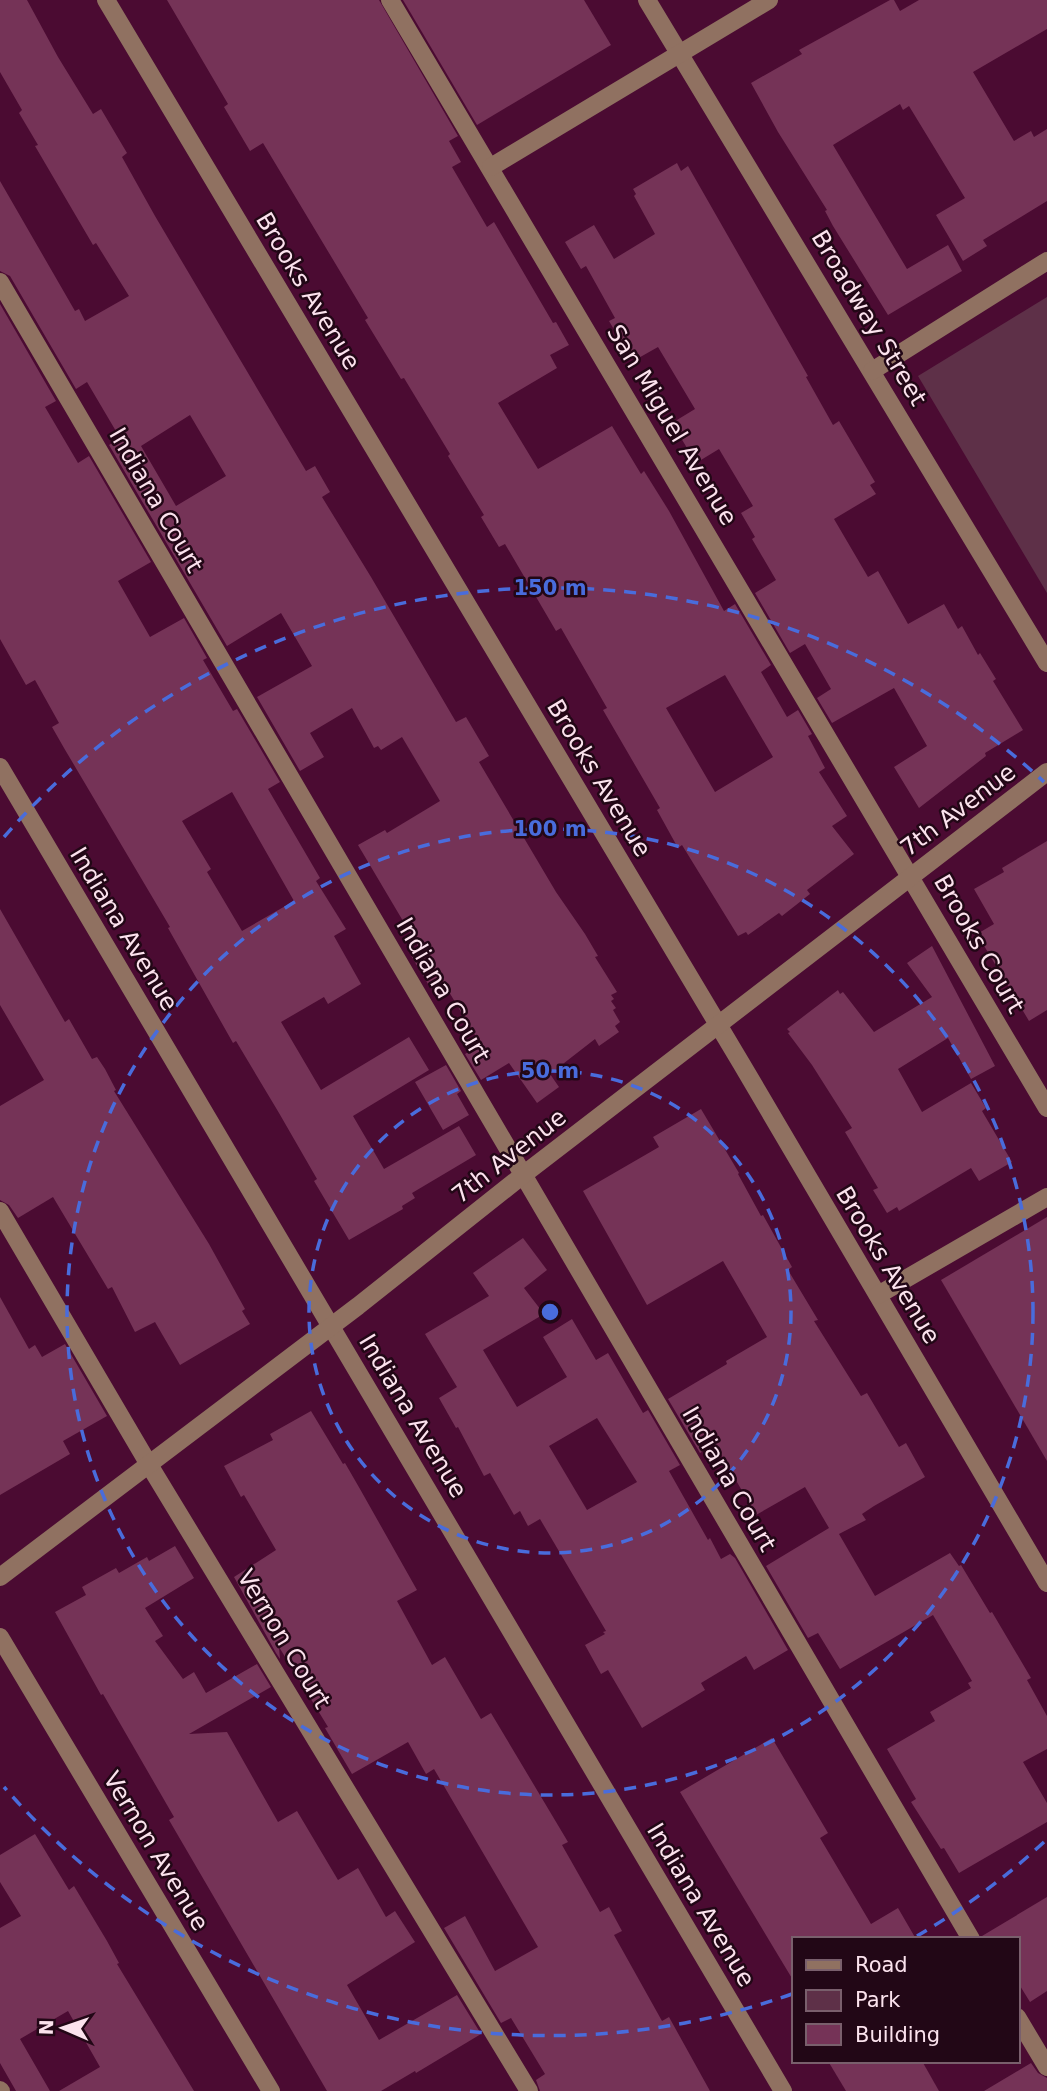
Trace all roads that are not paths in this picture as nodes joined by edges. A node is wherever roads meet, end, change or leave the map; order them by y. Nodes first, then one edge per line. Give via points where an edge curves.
1 (106, 0) edge
2 (390, 0) edge
3 (648, 0) edge
4 (769, 0) edge
5 (680, 54) junction
6 (491, 167) junction
7 (1047, 261) edge
8 (0, 282) edge
9 (872, 371) junction
10 (1047, 663) edge
11 (0, 767) edge
12 (1047, 772) edge
13 (911, 876) junction
14 (719, 1026) junction
15 (1047, 1108) edge
16 (523, 1175) junction
17 (1047, 1197) edge
18 (0, 1211) edge
19 (878, 1295) junction
20 (331, 1325) junction
21 (148, 1463) junction
22 (0, 1577) edge
23 (1047, 1583) edge
24 (0, 1637) edge
25 (970, 1937) edge
26 (1019, 2020) edge
27 (1047, 2067) edge
28 (271, 2091) edge
29 (529, 2091) edge
30 (783, 2091) edge

1 - 14 street, Brooks Avenue
2 - 6 street, San Miguel Avenue
3 - 5 street, Broadway Street
4 - 5 street
5 - 6 street
5 - 9 street, Broadway Street
6 - 13 street, San Miguel Avenue
7 - 9 street
8 - 16 street, Indiana Court
9 - 10 street, Broadway Street
11 - 20 street, Indiana Avenue
12 - 13 street, 7th Avenue
13 - 14 street, 7th Avenue
13 - 15 street, Brooks Court
14 - 16 street, 7th Avenue
14 - 19 street, Brooks Avenue
16 - 20 street, 7th Avenue
16 - 25 street, Indiana Court
17 - 19 street
18 - 21 street, Vernon Court
19 - 23 street, Brooks Avenue
20 - 21 street, 7th Avenue
20 - 30 street, Indiana Avenue
21 - 22 street, 7th Avenue
21 - 29 street, Vernon Court
24 - 28 street, Vernon Avenue
26 - 27 street

